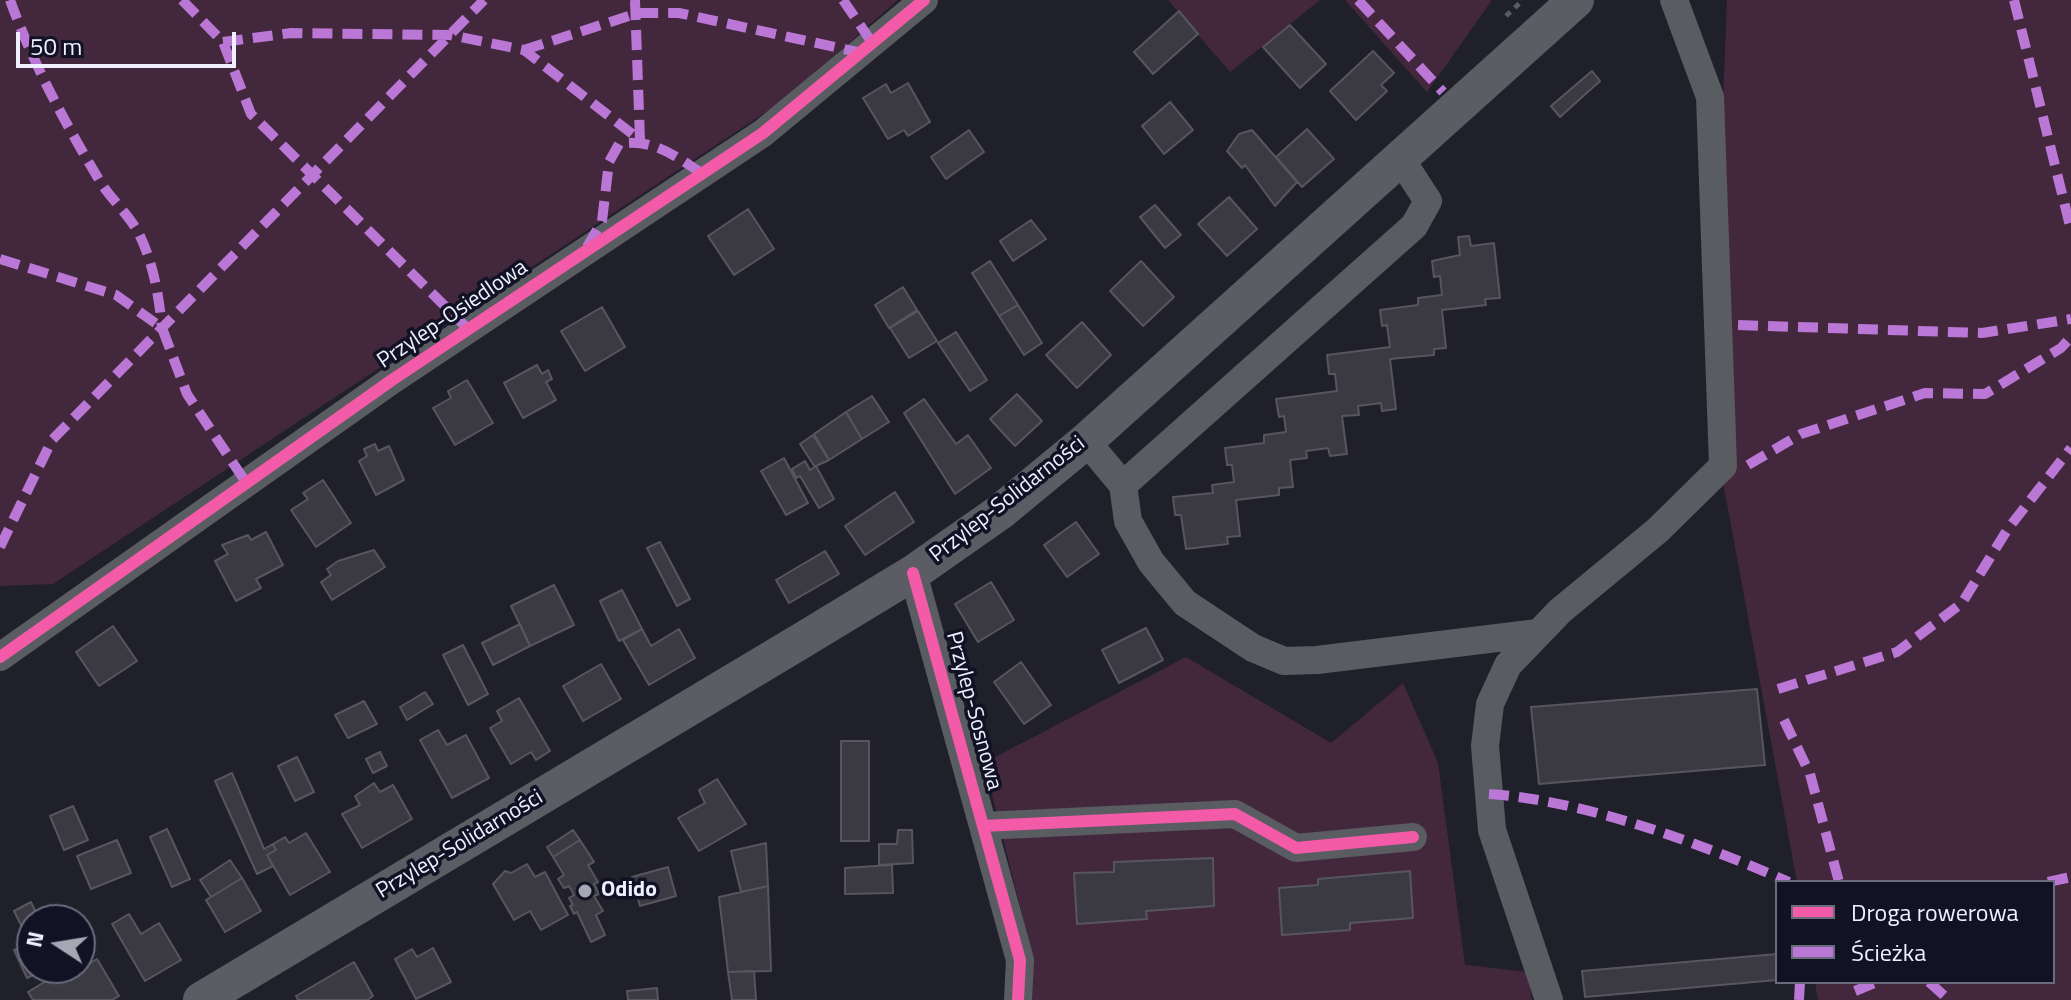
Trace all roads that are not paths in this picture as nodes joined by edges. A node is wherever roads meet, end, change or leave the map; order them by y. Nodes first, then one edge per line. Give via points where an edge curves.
1 (924, 0) edge
2 (1576, 0) edge
3 (1674, 0) edge
4 (1400, 158) junction
5 (1086, 441) junction
6 (1123, 485) junction
7 (913, 573) junction
8 (1538, 633) junction
9 (0, 657) edge
10 (983, 826) junction
11 (1413, 837) dead end
12 (201, 1000) edge
13 (1018, 1000) edge
14 (1549, 1000) edge

1 - 9 street, Przylep-Osiedlowa via 763,133 392,380
2 - 4 main road, Przylep-Solidarności
3 - 8 street via 1710,97 1723,466
4 - 5 main road, Przylep-Solidarności
4 - 6 street via 1428,201 1414,226
5 - 6 street
5 - 7 main road, Przylep-Solidarności via 1000,512
6 - 8 street via 1128,521 1151,562 1185,603 1253,648 1284,661
7 - 10 street, Przylep-Sosnowa
7 - 12 main road, Przylep-Solidarności
8 - 14 street via 1508,665 1490,704 1485,746 1492,830
10 - 11 street via 1235,814 1296,848
10 - 13 street, Przylep-Sosnowa via 1020,960

